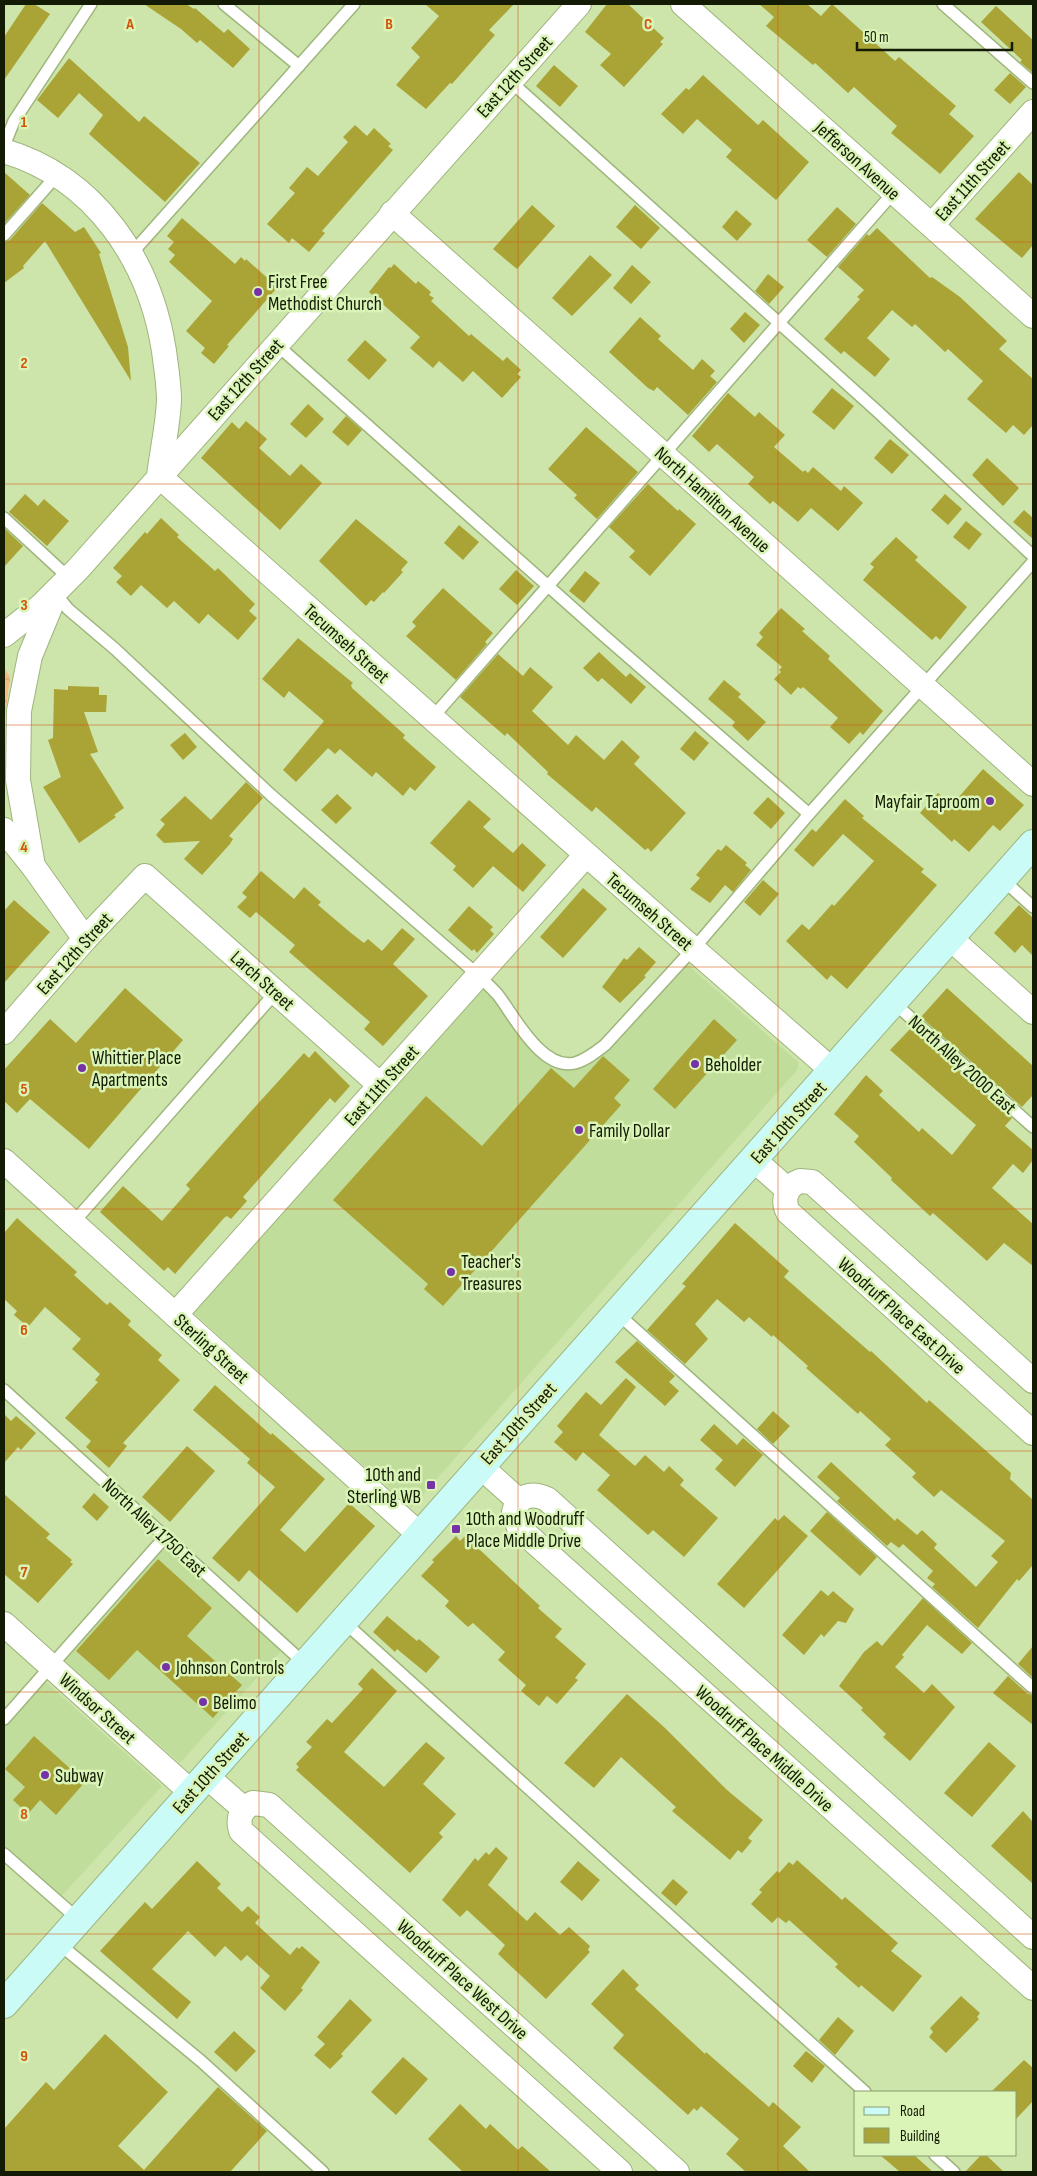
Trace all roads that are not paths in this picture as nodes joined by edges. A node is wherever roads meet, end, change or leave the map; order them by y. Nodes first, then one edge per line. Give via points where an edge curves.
1 (91, 4) edge
2 (224, 4) edge
3 (354, 4) edge
4 (579, 4) edge
5 (683, 4) edge
6 (943, 4) edge
7 (299, 66) junction
8 (510, 81) junction
9 (1033, 83) edge
10 (1033, 112) edge
11 (4, 146) edge
12 (4, 151) edge
13 (56, 175) junction
14 (894, 192) junction
15 (392, 213) junction
16 (932, 225) junction
17 (4, 235) edge
18 (132, 253) junction
19 (1033, 316) edge
20 (780, 324) junction
21 (276, 344) junction
22 (665, 456) junction
23 (159, 476) junction
24 (4, 518) edge
25 (1033, 556) edge
26 (1033, 562) edge
27 (62, 586) junction
28 (548, 586) junction
29 (4, 635) edge
30 (924, 686) junction
31 (432, 718) junction
32 (1033, 784) edge
33 (809, 814) junction
34 (4, 830) edge
35 (1033, 844) edge
36 (586, 855) junction
37 (33, 866) junction
38 (145, 876) joint
39 (1002, 879) junction
40 (1033, 907) edge
41 (950, 938) junction
42 (85, 939) junction
43 (692, 949) junction
44 (478, 976) junction
45 (276, 992) junction
46 (894, 1002) junction
47 (1033, 1012) edge
48 (4, 1032) edge
49 (833, 1071) junction
50 (380, 1085) junction
51 (1033, 1127) edge
52 (754, 1160) junction
53 (4, 1161) edge
54 (788, 1190) junction
55 (73, 1224) junction
56 (617, 1313) junction
57 (175, 1315) junction
58 (1033, 1381) edge
59 (4, 1390) edge
60 (1033, 1433) edge
61 (480, 1466) junction
62 (519, 1501) junction
63 (419, 1534) junction
64 (165, 1537) junction
65 (343, 1622) junction
66 (4, 1624) edge
67 (305, 1664) junction
68 (50, 1665) junction
69 (1033, 1688) edge
70 (4, 1719) edge
71 (199, 1784) junction
72 (244, 1809) junction
73 (4, 1854) edge
74 (79, 1920) junction
75 (1033, 1937) edge
76 (58, 1943) junction
77 (1033, 1988) edge
78 (4, 2004) edge
79 (865, 2091) edge
80 (936, 2156) edge
81 (323, 2172) edge
82 (620, 2172) edge
83 (677, 2172) edge
84 (954, 2172) edge

1 - 11 lane via 14,122
2 - 7 lane
3 - 7 lane
4 - 8 street, East 12th Street
5 - 14 street, Jefferson Avenue
6 - 9 lane
7 - 18 lane
8 - 15 street, East 12th Street
8 - 20 lane
10 - 16 street, East 11th Street
12 - 13 street
13 - 17 lane
13 - 18 street via 105,216
14 - 16 street, Jefferson Avenue
14 - 20 lane
15 - 21 street, East 12th Street
15 - 22 street, North Hamilton Avenue
16 - 19 street, Jefferson Avenue
18 - 23 street via 152,298 166,363 169,400
20 - 22 lane
20 - 25 lane
21 - 23 street, East 12th Street
21 - 28 lane
22 - 28 lane
22 - 30 street, North Hamilton Avenue
23 - 27 street, East 12th Street
23 - 31 street, Tecumseh Street
24 - 27 lane
26 - 30 lane
27 - 29 street, East 12th Street
27 - 37 street via 30,656 19,711 18,780
27 - 44 lane via 68,609 271,795
28 - 31 lane
28 - 33 lane
30 - 32 street, North Hamilton Avenue
30 - 33 lane
31 - 36 street, Tecumseh Street
33 - 43 lane
34 - 37 street
35 - 39 main road, East 10th Street
36 - 43 street, Tecumseh Street
36 - 44 street, East 11th Street
37 - 42 street
38 - 42 street, East 12th Street
38 - 45 street, Larch Street
39 - 40 lane
39 - 41 main road, East 10th Street
41 - 46 main road, East 10th Street
41 - 47 street
42 - 48 street, East 12th Street
43 - 44 lane via 605,1045 574,1063 545,1055 526,1036 497,993
43 - 49 street, Tecumseh Street
44 - 50 street, East 11th Street
45 - 50 street, Larch Street
45 - 55 lane
46 - 49 main road, East 10th Street
46 - 51 lane, North Alley 2000 East
49 - 52 main road, East 10th Street
50 - 57 street, East 11th Street
52 - 54 street
52 - 56 main road, East 10th Street
53 - 55 street, Sterling Street
54 - 58 street, Woodruff Place East Drive via 800,1181 812,1182
54 - 60 street, Woodruff Place East Drive via 785,1202 788,1212
55 - 57 street, Sterling Street
56 - 61 main road, East 10th Street
56 - 69 lane
57 - 63 street, Sterling Street
59 - 64 lane, North Alley 1750 East
61 - 62 street
61 - 63 main road, East 10th Street
62 - 75 street, Woodruff Place Middle Drive via 537,1494 547,1499
62 - 77 street, Woodruff Place Middle Drive via 514,1512 519,1528
63 - 65 main road, East 10th Street
64 - 67 lane, North Alley 1750 East
64 - 68 lane
65 - 67 main road, East 10th Street
65 - 79 lane
66 - 68 street, Windsor Street
67 - 71 main road, East 10th Street
68 - 70 lane
68 - 71 street, Windsor Street
71 - 72 street
71 - 74 main road, East 10th Street
72 - 82 street, Woodruff Place West Drive via 239,1822 241,1831
72 - 83 street, Woodruff Place West Drive via 253,1803 269,1805
73 - 74 lane
74 - 76 main road, East 10th Street
76 - 78 main road, East 10th Street
76 - 81 lane via 201,2061
80 - 84 lane

